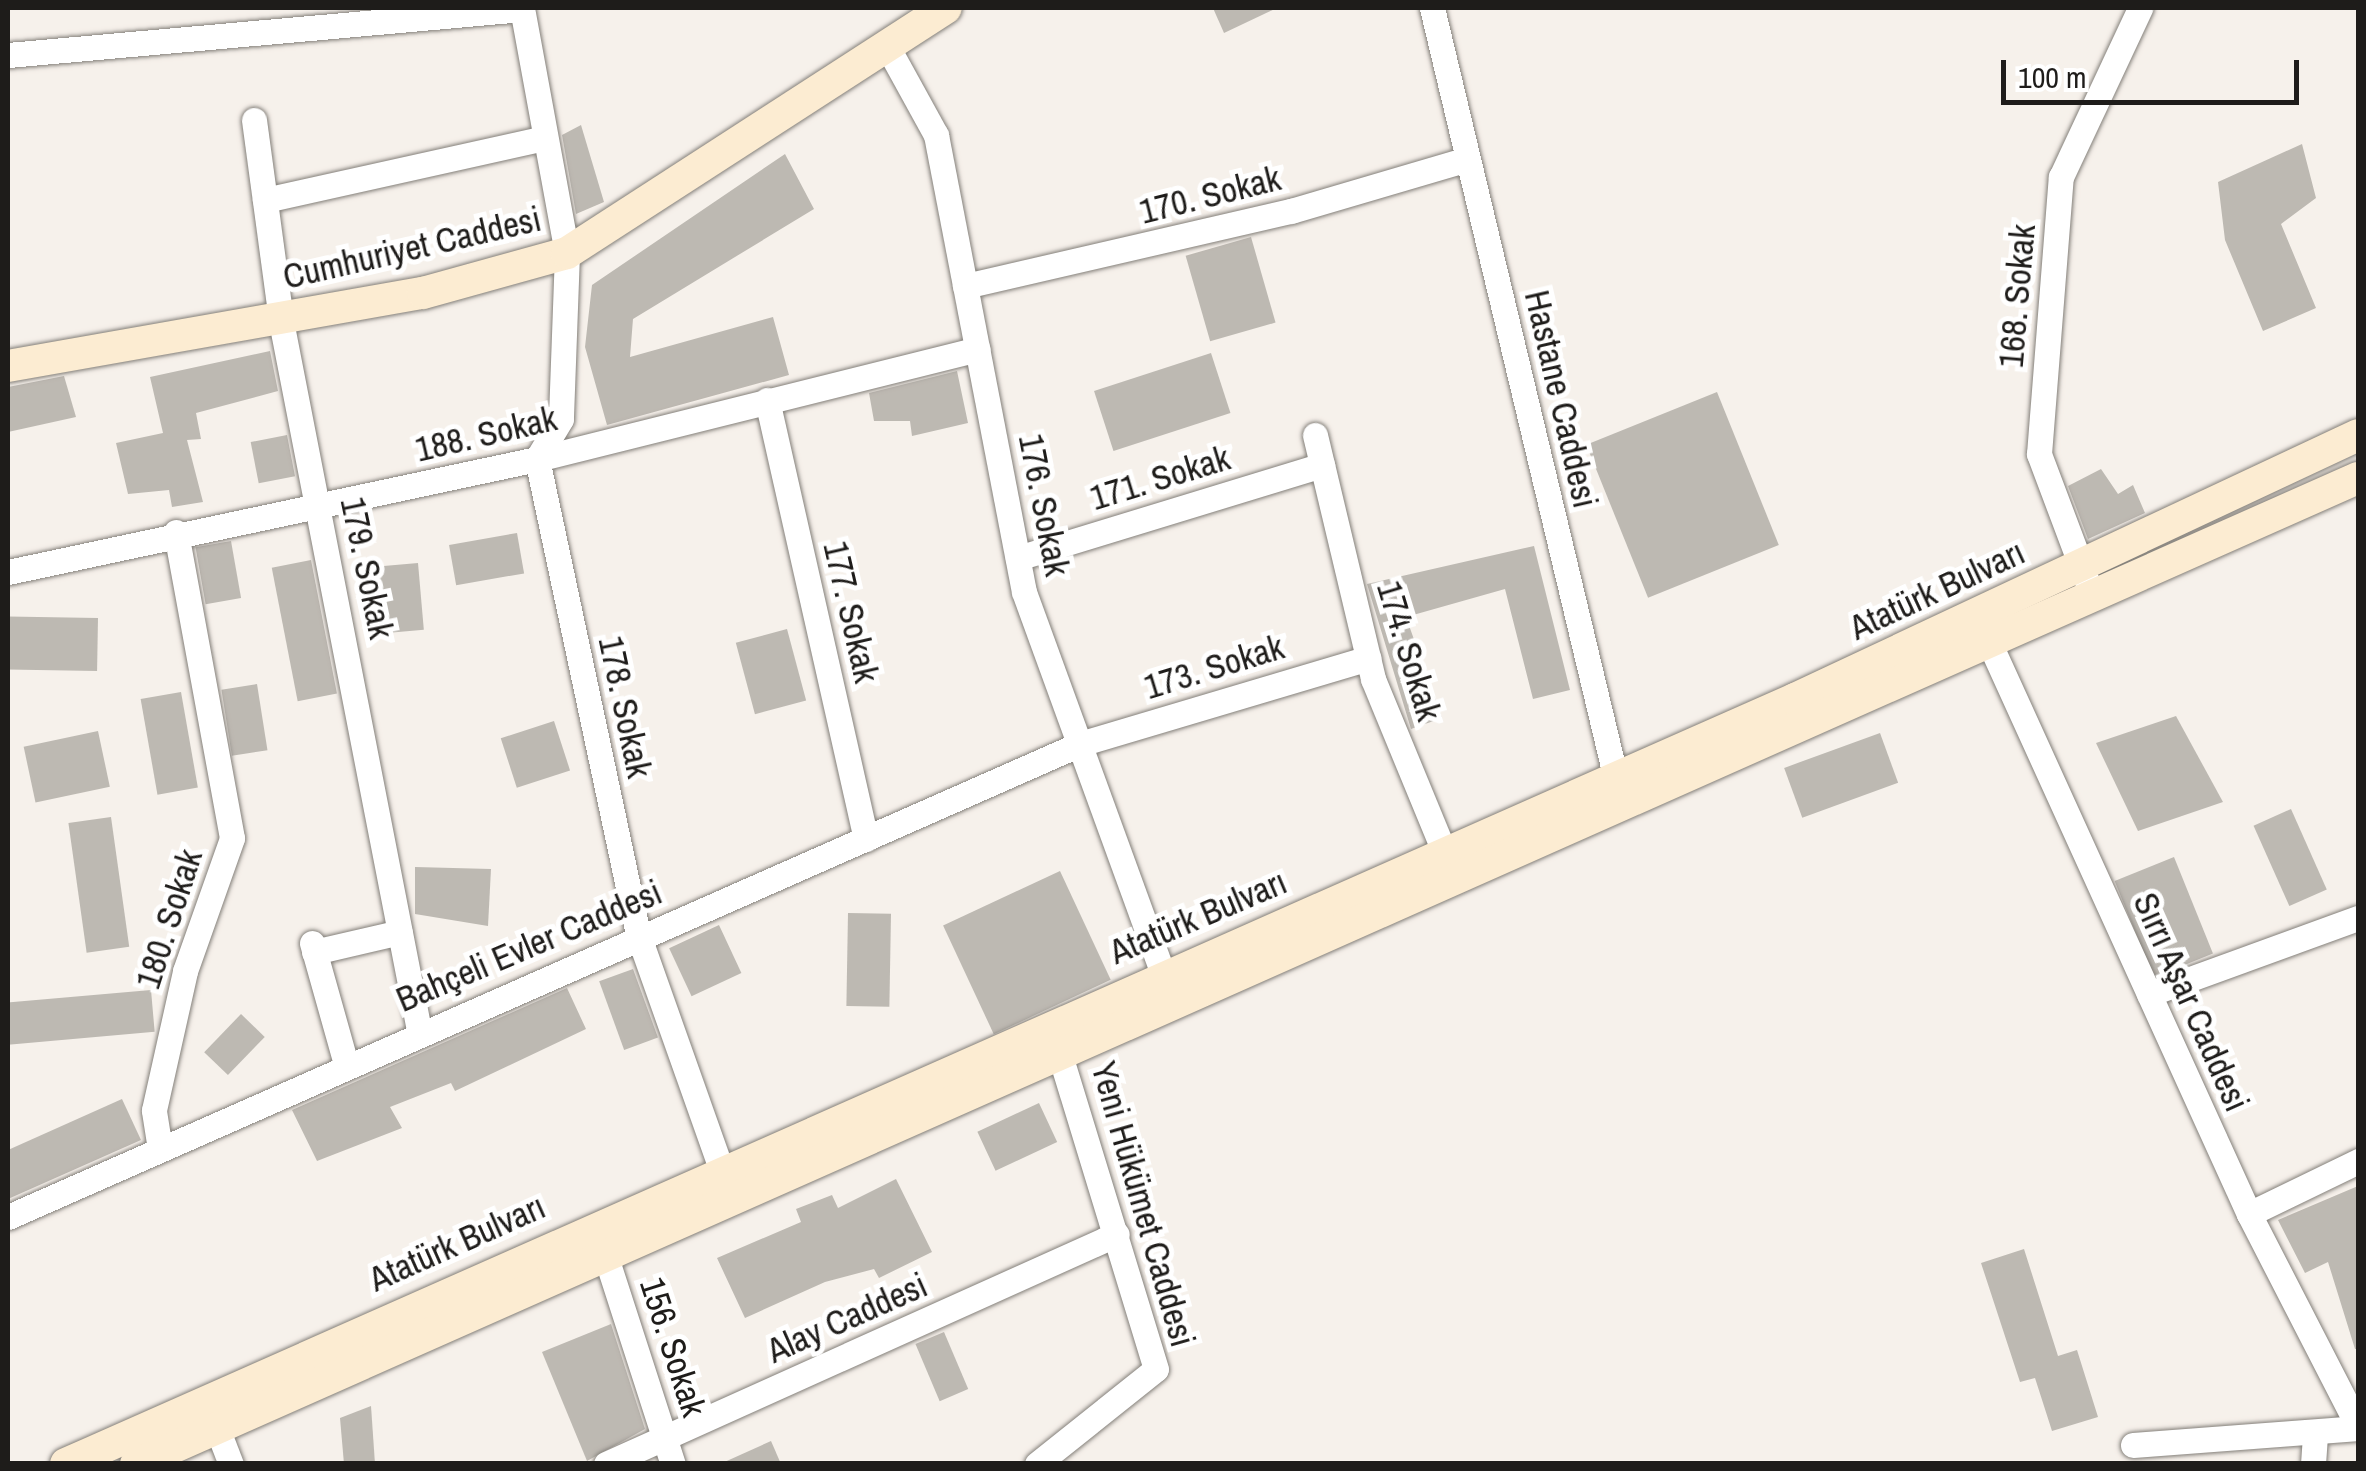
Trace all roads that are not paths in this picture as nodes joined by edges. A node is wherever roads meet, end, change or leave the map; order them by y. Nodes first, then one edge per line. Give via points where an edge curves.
1 (522, 8) edge
2 (946, 8) edge
3 (1432, 8) edge
4 (2140, 8) edge
5 (887, 46) junction
6 (8, 54) edge
7 (254, 120) dead end
8 (544, 138) junction
9 (1468, 159) junction
10 (264, 200) junction
11 (567, 253) junction
12 (965, 286) junction
13 (281, 320) junction
14 (978, 349) junction
15 (8, 366) edge
16 (767, 400) junction
17 (1315, 435) dead end
18 (2358, 436) edge
19 (536, 459) junction
20 (1322, 465) junction
21 (2358, 478) edge
22 (319, 508) junction
23 (176, 532) junction
24 (1018, 558) junction
25 (8, 572) edge
26 (2088, 582) junction
27 (2008, 601) junction
28 (1990, 642) junction
29 (1368, 658) junction
30 (1080, 744) junction
31 (1619, 791) junction
32 (866, 838) junction
33 (1445, 849) junction
34 (1455, 882) junction
35 (2358, 918) edge
36 (400, 932) junction
37 (639, 936) junction
38 (1162, 972) junction
39 (2149, 994) junction
40 (419, 1030) junction
41 (1058, 1044) junction
42 (346, 1064) junction
43 (160, 1149) junction
44 (2358, 1161) edge
45 (721, 1169) junction
46 (2249, 1214) junction
47 (8, 1217) edge
48 (1117, 1234) junction
49 (605, 1254) junction
50 (2358, 1427) edge
51 (216, 1428) junction
52 (2315, 1436) junction
53 (2133, 1446) dead end
54 (669, 1451) edge
55 (66, 1464) edge
56 (136, 1464) edge
57 (231, 1464) edge
58 (606, 1464) edge
59 (1037, 1464) edge
60 (2313, 1464) edge

1 - 6 street
1 - 8 street
2 - 5 main road, Cumhuriyet Caddesi
3 - 9 street, Hastane Caddesi
4 - 26 street, 168. Sokak via 2062,177 2038,454
5 - 11 main road, Cumhuriyet Caddesi
5 - 12 street, 176. Sokak via 936,135
7 - 10 street, 179. Sokak
8 - 10 street
8 - 11 street
9 - 12 street, 170. Sokak via 1291,212
9 - 31 street, Hastane Caddesi
10 - 13 street, 179. Sokak
11 - 13 main road, Cumhuriyet Caddesi
11 - 19 street via 561,418
12 - 14 street, 176. Sokak
13 - 15 main road, Cumhuriyet Caddesi
13 - 22 street, 179. Sokak
14 - 16 street, 188. Sokak
14 - 24 street, 176. Sokak
16 - 19 street, 188. Sokak
16 - 32 street, 177. Sokak
17 - 20 street, 174. Sokak
18 - 26 main road, Atatürk Bulvarı
19 - 22 street, 188. Sokak
19 - 37 street, 178. Sokak
20 - 24 street, 171. Sokak
20 - 29 street, 174. Sokak
21 - 26 main road, Atatürk Bulvarı
22 - 23 street, 188. Sokak
22 - 36 street, 179. Sokak
23 - 25 street, 188. Sokak
23 - 43 street, 180. Sokak via 232,838 185,971 154,1110
24 - 30 street, 176. Sokak
26 - 27 main road, Atatürk Bulvarı
26 - 28 main road, Atatürk Bulvarı
27 - 28 street
27 - 31 main road, Atatürk Bulvarı
28 - 31 main road, Atatürk Bulvarı
28 - 39 street, Sırrı Aşar Caddesi
29 - 30 street, 173. Sokak
29 - 33 street, 174. Sokak
30 - 32 street, Bahçeli Evler Caddesi
30 - 38 street, 176. Sokak
31 - 33 main road, Atatürk Bulvarı
31 - 34 main road, Atatürk Bulvarı
32 - 37 street, Bahçeli Evler Caddesi
33 - 34 street, 174. Sokak
33 - 38 main road, Atatürk Bulvarı
34 - 41 main road, Atatürk Bulvarı
35 - 39 street
36 - 40 street, 179. Sokak
36 - 42 street via 313,948
37 - 40 street, Bahçeli Evler Caddesi
37 - 45 street, 178. Sokak
38 - 41 main road, Atatürk Bulvarı
39 - 46 street, Sırrı Aşar Caddesi
40 - 42 street, Bahçeli Evler Caddesi
41 - 45 main road, Atatürk Bulvarı
41 - 48 street, Yeni Hükümet Caddesi
41 - 49 main road, Atatürk Bulvarı
42 - 43 street, Bahçeli Evler Caddesi
43 - 47 street, Bahçeli Evler Caddesi
44 - 46 street
45 - 55 main road, Atatürk Bulvarı
46 - 50 street, Sırrı Aşar Caddesi
48 - 54 street, Alay Caddesi
48 - 59 street, Yeni Hükümet Caddesi via 1156,1369
49 - 51 main road, Atatürk Bulvarı
49 - 54 street, 156. Sokak
50 - 52 street
51 - 56 main road, Atatürk Bulvarı
51 - 57 street
52 - 53 street
52 - 60 street
54 - 58 street, Alay Caddesi

